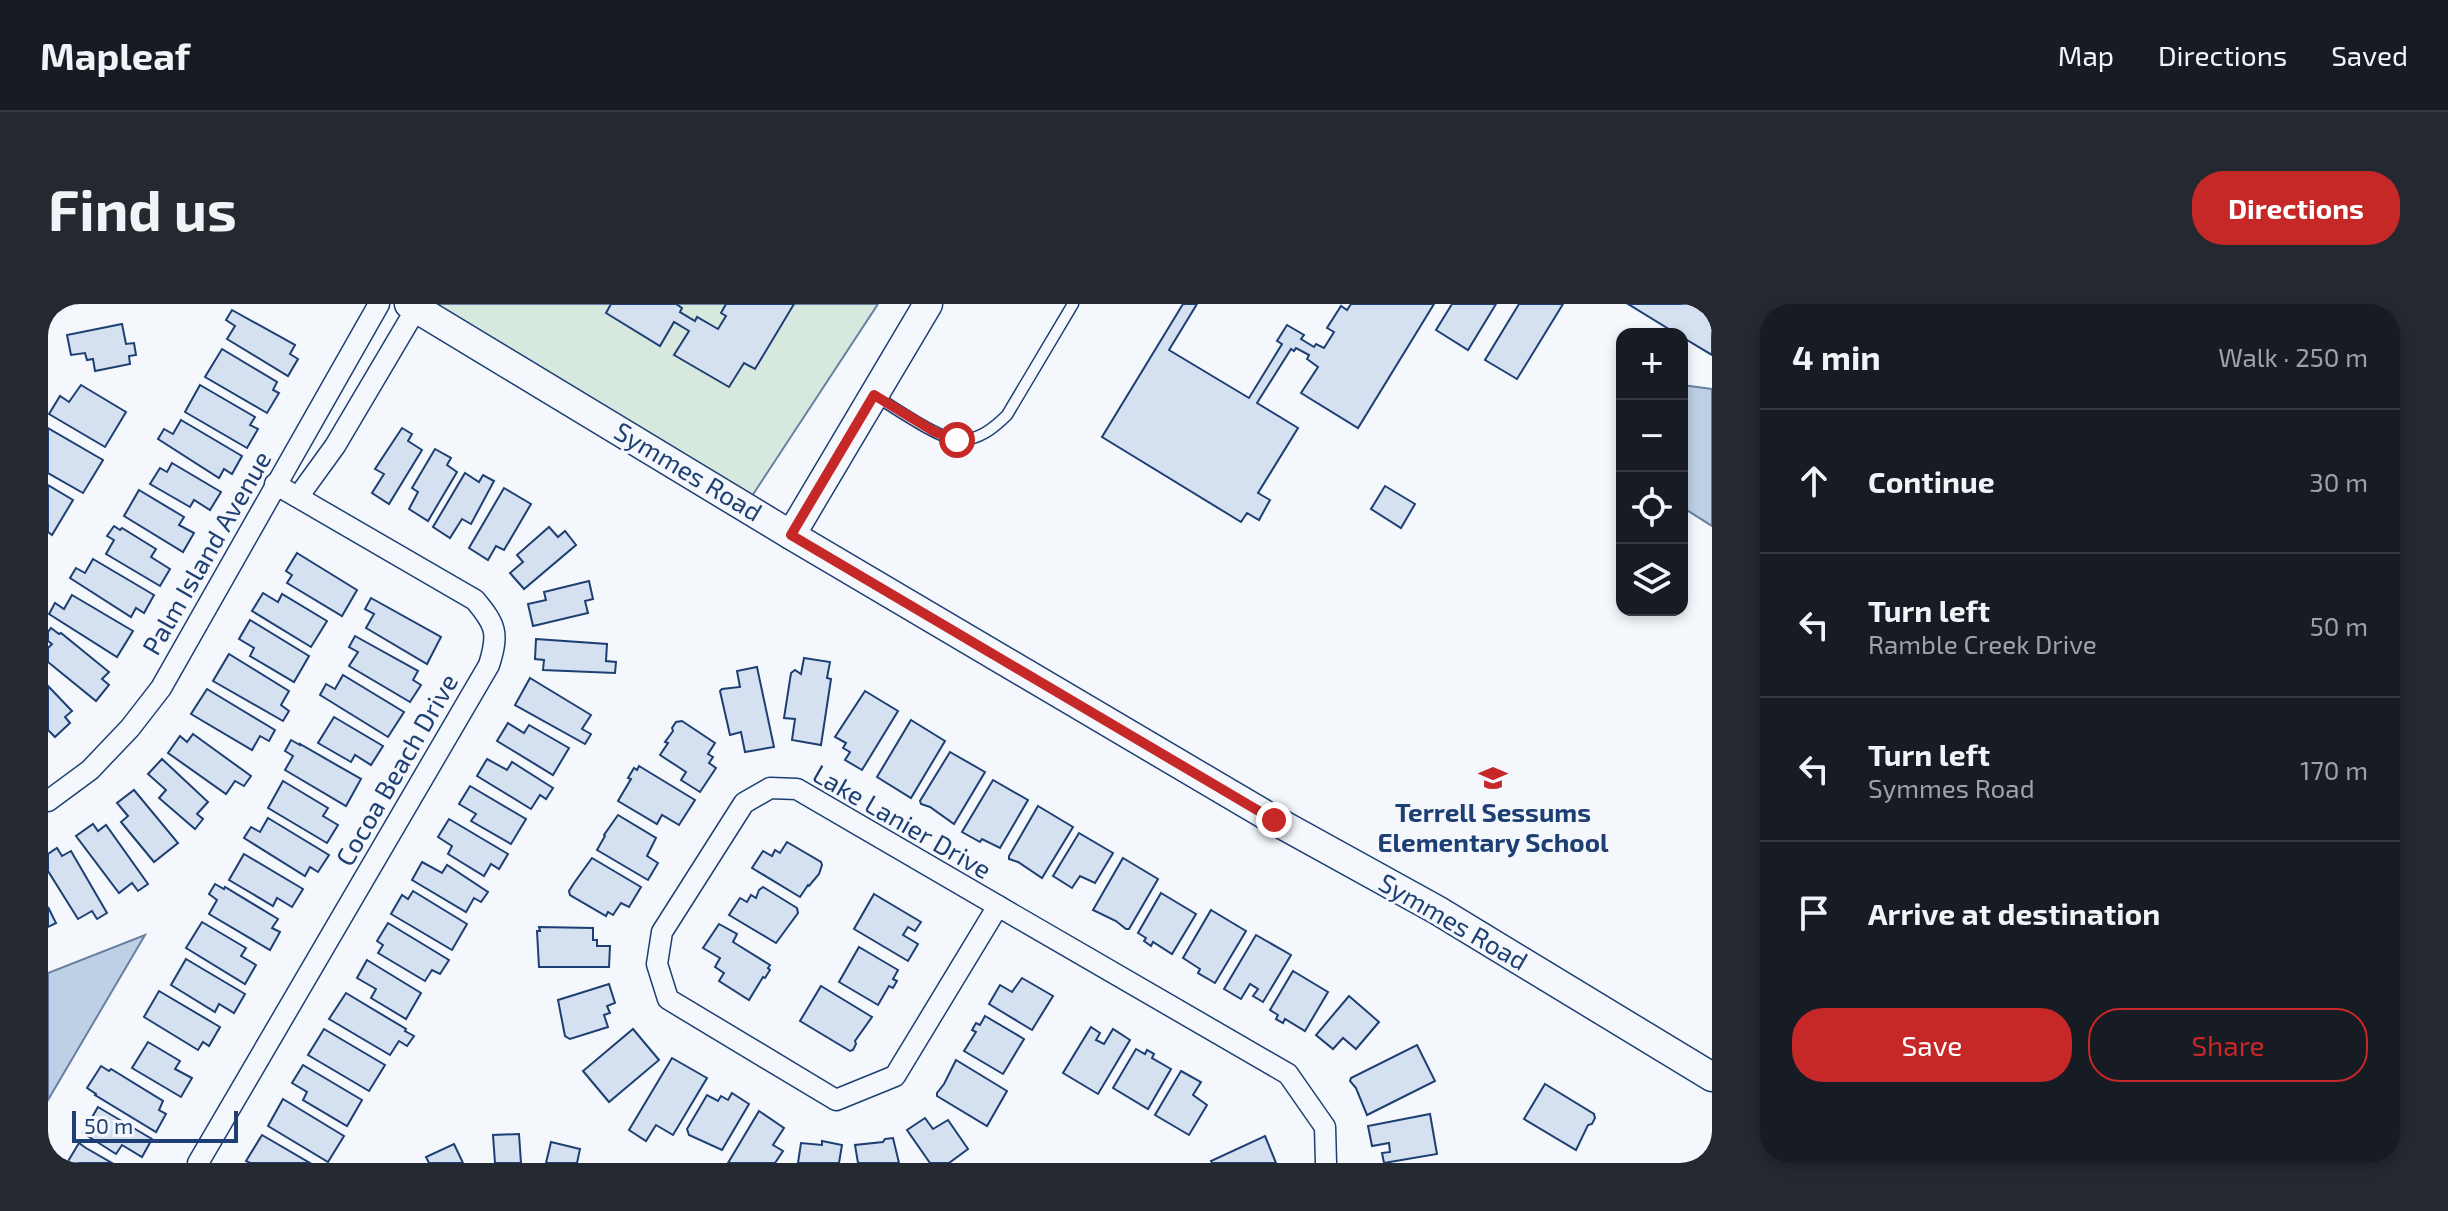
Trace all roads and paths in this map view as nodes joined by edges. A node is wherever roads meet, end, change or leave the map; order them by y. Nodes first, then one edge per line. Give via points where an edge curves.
1 (379, 304) edge
2 (928, 304) edge
3 (1073, 304) edge
4 (412, 306) edge
5 (874, 395) junction
6 (318, 412) junction
7 (347, 428) junction
8 (275, 484) junction
9 (298, 497) junction
10 (791, 535) junction
11 (48, 801) edge
12 (998, 906) junction
13 (1712, 1077) edge
14 (198, 1163) edge
15 (1326, 1163) edge

1 - 6 street, Palm Island Avenue
2 - 5 street
3 - 5 lane via 1007,415 977,437 957,440 935,432
4 - 7 street, Palm Island Avenue
4 - 10 street, Symmes Road
5 - 10 street
6 - 7 street
6 - 8 street, Palm Island Avenue
7 - 9 street, Palm Island Avenue
8 - 9 street, Cocoa Beach Drive
8 - 11 street, Palm Island Avenue via 161,688 100,759
9 - 14 street, Cocoa Beach Drive via 475,600 490,619 496,642 489,665
10 - 13 street, Symmes Road via 1437,910
12 - 12 street, Lake Lanier Drive via 797,789 770,788 744,803 662,932 657,964 668,999 836,1100 895,1076
12 - 15 street, Lake Lanier Drive via 1288,1074 1325,1127

